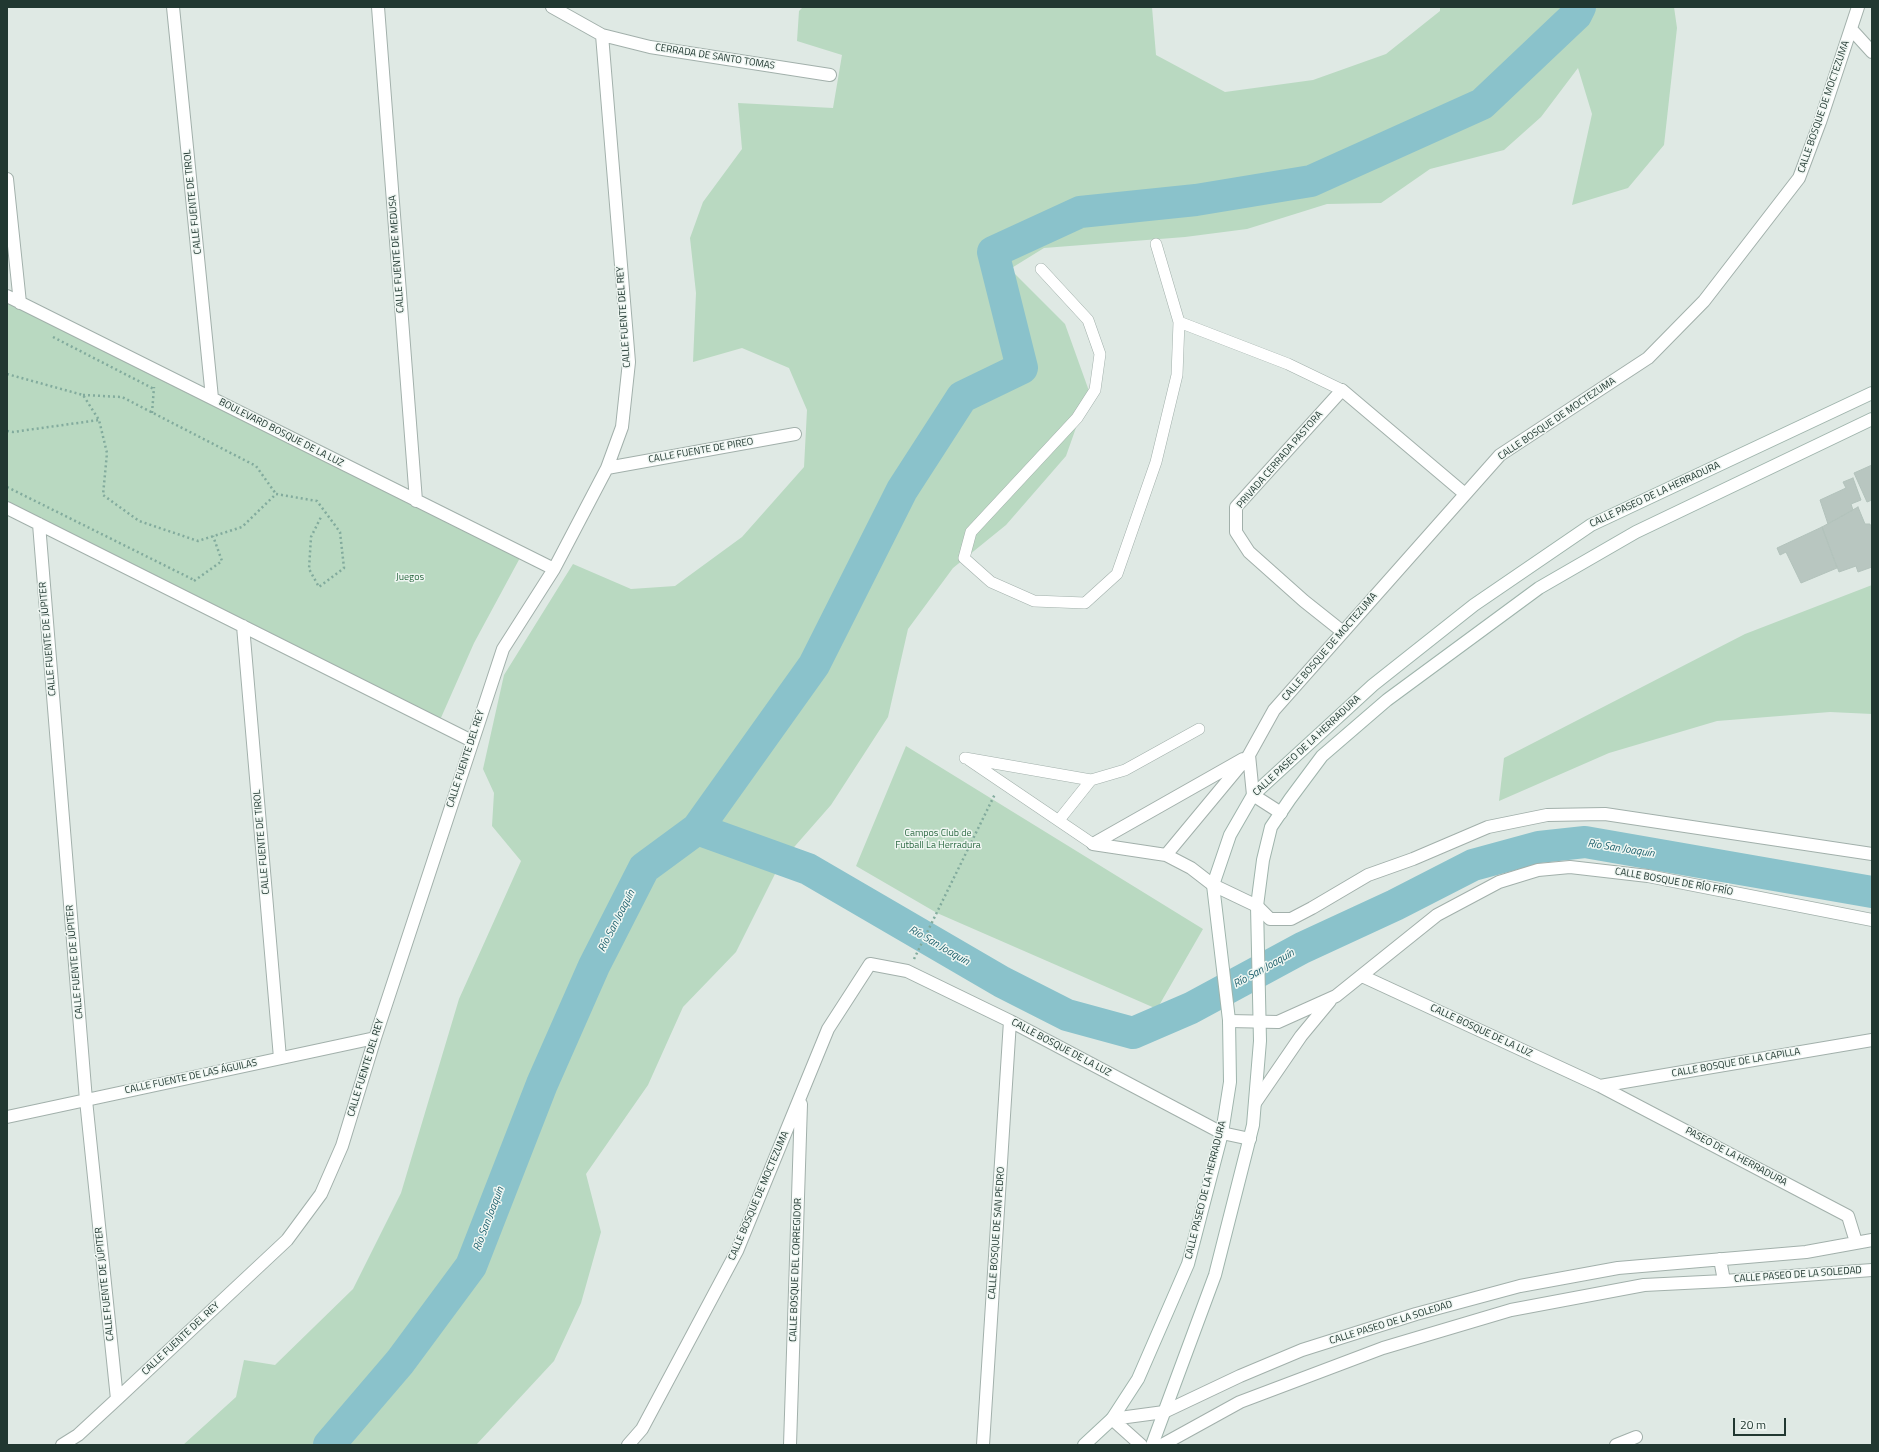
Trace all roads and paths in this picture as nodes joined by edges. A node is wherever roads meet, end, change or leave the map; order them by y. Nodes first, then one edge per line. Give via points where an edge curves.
1 (173, 7) edge
2 (378, 7) edge
3 (552, 7) edge
4 (1858, 7) edge
5 (1851, 29) junction
6 (602, 35) junction
7 (1872, 52) edge
8 (830, 75) dead end
9 (7, 179) edge
10 (1156, 244) dead end
11 (1041, 269) dead end
12 (7, 296) edge
13 (20, 303) junction
14 (1179, 322) junction
15 (49, 336) dead end
16 (155, 369) junction
17 (7, 374) edge
18 (154, 389) junction
19 (1342, 390) junction
20 (1872, 393) edge
21 (83, 395) junction
22 (212, 398) junction
23 (152, 413) junction
24 (1872, 419) edge
25 (99, 420) junction
26 (7, 431) edge
27 (795, 434) dead end
28 (607, 468) junction
29 (7, 487) edge
30 (276, 494) junction
31 (1465, 494) junction
32 (416, 501) junction
33 (7, 508) edge
34 (321, 517) dead end
35 (39, 524) junction
36 (213, 536) junction
37 (554, 569) junction
38 (194, 580) junction
39 (177, 593) junction
40 (243, 626) junction
41 (1343, 632) junction
42 (1199, 729) dead end
43 (472, 741) junction
44 (1249, 755) junction
45 (1091, 780) junction
46 (1001, 781) junction
47 (1253, 795) junction
48 (1281, 813) junction
49 (1059, 820) junction
50 (1093, 844) junction
51 (1872, 854) edge
52 (1166, 855) junction
53 (1213, 885) junction
54 (1257, 907) junction
55 (1872, 920) edge
56 (917, 954) dead end
57 (870, 964) joint
58 (1362, 976) junction
59 (1336, 996) junction
60 (1229, 1021) junction
61 (1260, 1021) junction
62 (1010, 1022) junction
63 (375, 1038) junction
64 (1872, 1040) edge
65 (280, 1058) junction
66 (1600, 1086) junction
67 (801, 1096) junction
68 (86, 1100) junction
69 (1255, 1104) junction
70 (7, 1117) edge
71 (1222, 1133) junction
72 (1250, 1140) junction
73 (1872, 1240) edge
74 (1856, 1242) junction
75 (1720, 1259) junction
76 (1872, 1270) edge
77 (1724, 1281) junction
78 (117, 1399) junction
79 (1164, 1412) junction
80 (1112, 1419) junction
81 (1636, 1437) dead end
82 (62, 1445) edge
83 (628, 1445) edge
84 (790, 1445) edge
85 (983, 1445) edge
86 (1084, 1445) edge
87 (1142, 1445) edge
88 (1152, 1445) edge
89 (1162, 1445) edge
90 (1616, 1445) edge

1 - 22 street, CALLE FUENTE DE TIROL
2 - 32 street, CALLE FUENTE DE MEDUSA
3 - 6 street
4 - 5 street, CALLE BOSQUE DE MOCTEZUMA
5 - 7 street
5 - 31 street, CALLE BOSQUE DE MOCTEZUMA via 1799,178 1704,301 1648,358 1500,455
6 - 8 street, CERRADA DE SANTO TOMAS via 650,47
6 - 28 street, CALLE FUENTE DEL REY via 629,362 622,427
9 - 13 street
10 - 14 lane
11 - 14 lane via 1088,320 1100,354 1095,390 1078,418 971,532 964,558 991,582 1034,601 1085,603 1117,574 1156,462 1177,375
12 - 13 street, BOULEVARD BOSQUE DE LA LUZ
13 - 16 street, BOULEVARD BOSQUE DE LA LUZ
14 - 19 lane via 1288,364
15 - 18 path
16 - 18 path
16 - 22 street, BOULEVARD BOSQUE DE LA LUZ
17 - 21 path
18 - 23 path
19 - 31 street
19 - 41 street, PRIVADA CERRADA PASTORA via 1236,507 1236,532 1249,552
20 - 47 street, CALLE PASEO DE LA HERRADURA via 1591,525 1474,605 1373,685
21 - 23 path via 122,397
21 - 25 path
22 - 32 street, BOULEVARD BOSQUE DE LA LUZ
23 - 30 path via 256,466
24 - 48 street, CALLE PASEO DE LA HERRADURA via 1636,532 1539,588 1386,700 1322,756
25 - 26 path
25 - 36 path via 107,453 103,495 139,521 198,540
27 - 28 street, CALLE FUENTE DE PIREO
28 - 37 street, CALLE FUENTE DEL REY
29 - 38 path
30 - 34 path via 317,501 340,532 344,568 319,587 309,569 311,537
30 - 36 path via 242,527
31 - 41 street, CALLE BOSQUE DE MOCTEZUMA
32 - 37 street, BOULEVARD BOSQUE DE LA LUZ
33 - 35 street
35 - 39 street
35 - 68 street, CALLE FUENTE DE JÚPITER
36 - 38 path via 222,561
37 - 43 street, CALLE FUENTE DEL REY via 503,649
38 - 39 path
39 - 40 street
40 - 43 street
40 - 65 street, CALLE FUENTE DE TIROL
41 - 44 street, CALLE BOSQUE DE MOCTEZUMA via 1274,710
42 - 45 lane via 1125,770
43 - 63 street, CALLE FUENTE DEL REY
44 - 47 street
44 - 50 street
44 - 52 street, CALLE BOSQUE DE MOCTEZUMA
45 - 46 lane via 965,758
45 - 49 lane
46 - 49 lane
46 - 56 path
47 - 48 street
47 - 53 street, CALLE PASEO DE LA HERRADURA via 1230,835
48 - 54 street, CALLE PASEO DE LA HERRADURA via 1271,827 1263,860
49 - 50 lane
50 - 52 street
51 - 54 street via 1604,814 1547,815 1488,827 1368,875 1291,919 1270,919
52 - 53 street via 1191,868
53 - 54 street
53 - 60 street, CALLE PASEO DE LA HERRADURA
54 - 61 street, CALLE PASEO DE LA HERRADURA
55 - 58 street, CALLE BOSQUE DE RÍO FRÍO via 1648,876 1570,866 1538,870 1499,882 1437,915
57 - 62 street, CALLE BOSQUE DE LA LUZ via 907,971
57 - 67 street, CALLE BOSQUE DE MOCTEZUMA via 828,1029
58 - 59 street, CALLE BOSQUE DE RÍO FRÍO
58 - 66 street, CALLE BOSQUE DE LA LUZ
59 - 61 street, CALLE BOSQUE DE RÍO FRÍO via 1278,1022
59 - 69 street via 1301,1036
60 - 61 street, CALLE BOSQUE DE RÍO FRÍO
60 - 71 street, CALLE PASEO DE LA HERRADURA via 1230,1082
61 - 69 street, CALLE PASEO DE LA HERRADURA
62 - 71 street, CALLE BOSQUE DE LA LUZ
62 - 85 street, CALLE BOSQUE DE SAN PEDRO
63 - 65 street, CALLE FUENTE DE LAS ÁGUILAS
63 - 78 street, CALLE FUENTE DEL REY via 342,1146 321,1194 287,1240
64 - 66 street, CALLE BOSQUE DE LA CAPILLA
65 - 68 street, CALLE FUENTE DE LAS ÁGUILAS
66 - 74 street, PASEO DE LA HERRADURA via 1848,1216
67 - 83 street, CALLE BOSQUE DE MOCTEZUMA via 737,1251 642,1429
67 - 84 street, CALLE BOSQUE DEL CORREGIDOR
68 - 70 street, CALLE FUENTE DE LAS ÁGUILAS
68 - 78 street, CALLE FUENTE DE JÚPITER
69 - 72 street, CALLE PASEO DE LA HERRADURA via 1254,1126
71 - 72 street, CALLE BOSQUE DE LA LUZ
71 - 80 street, CALLE PASEO DE LA HERRADURA via 1188,1264 1138,1379
72 - 79 street, CALLE PASEO DE LA HERRADURA via 1215,1275
73 - 74 street, CALLE PASEO DE LA SOLEDAD
74 - 75 street, CALLE PASEO DE LA SOLEDAD via 1806,1252
75 - 77 street, CALLE PASEO DE LA SOLEDAD
75 - 79 street, CALLE PASEO DE LA SOLEDAD via 1618,1268 1520,1286 1416,1314 1302,1350
76 - 77 street, CALLE PASEO DE LA SOLEDAD
77 - 89 street, CALLE PASEO DE LA SOLEDAD via 1644,1285 1510,1310 1384,1348 1240,1402
78 - 82 street, CALLE FUENTE DEL REY via 78,1435
79 - 80 street, CALLE PASEO DE LA SOLEDAD
79 - 88 street, CALLE PASEO DE LA HERRADURA
80 - 86 street, CALLE PASEO DE LA HERRADURA
80 - 87 street
81 - 90 street

